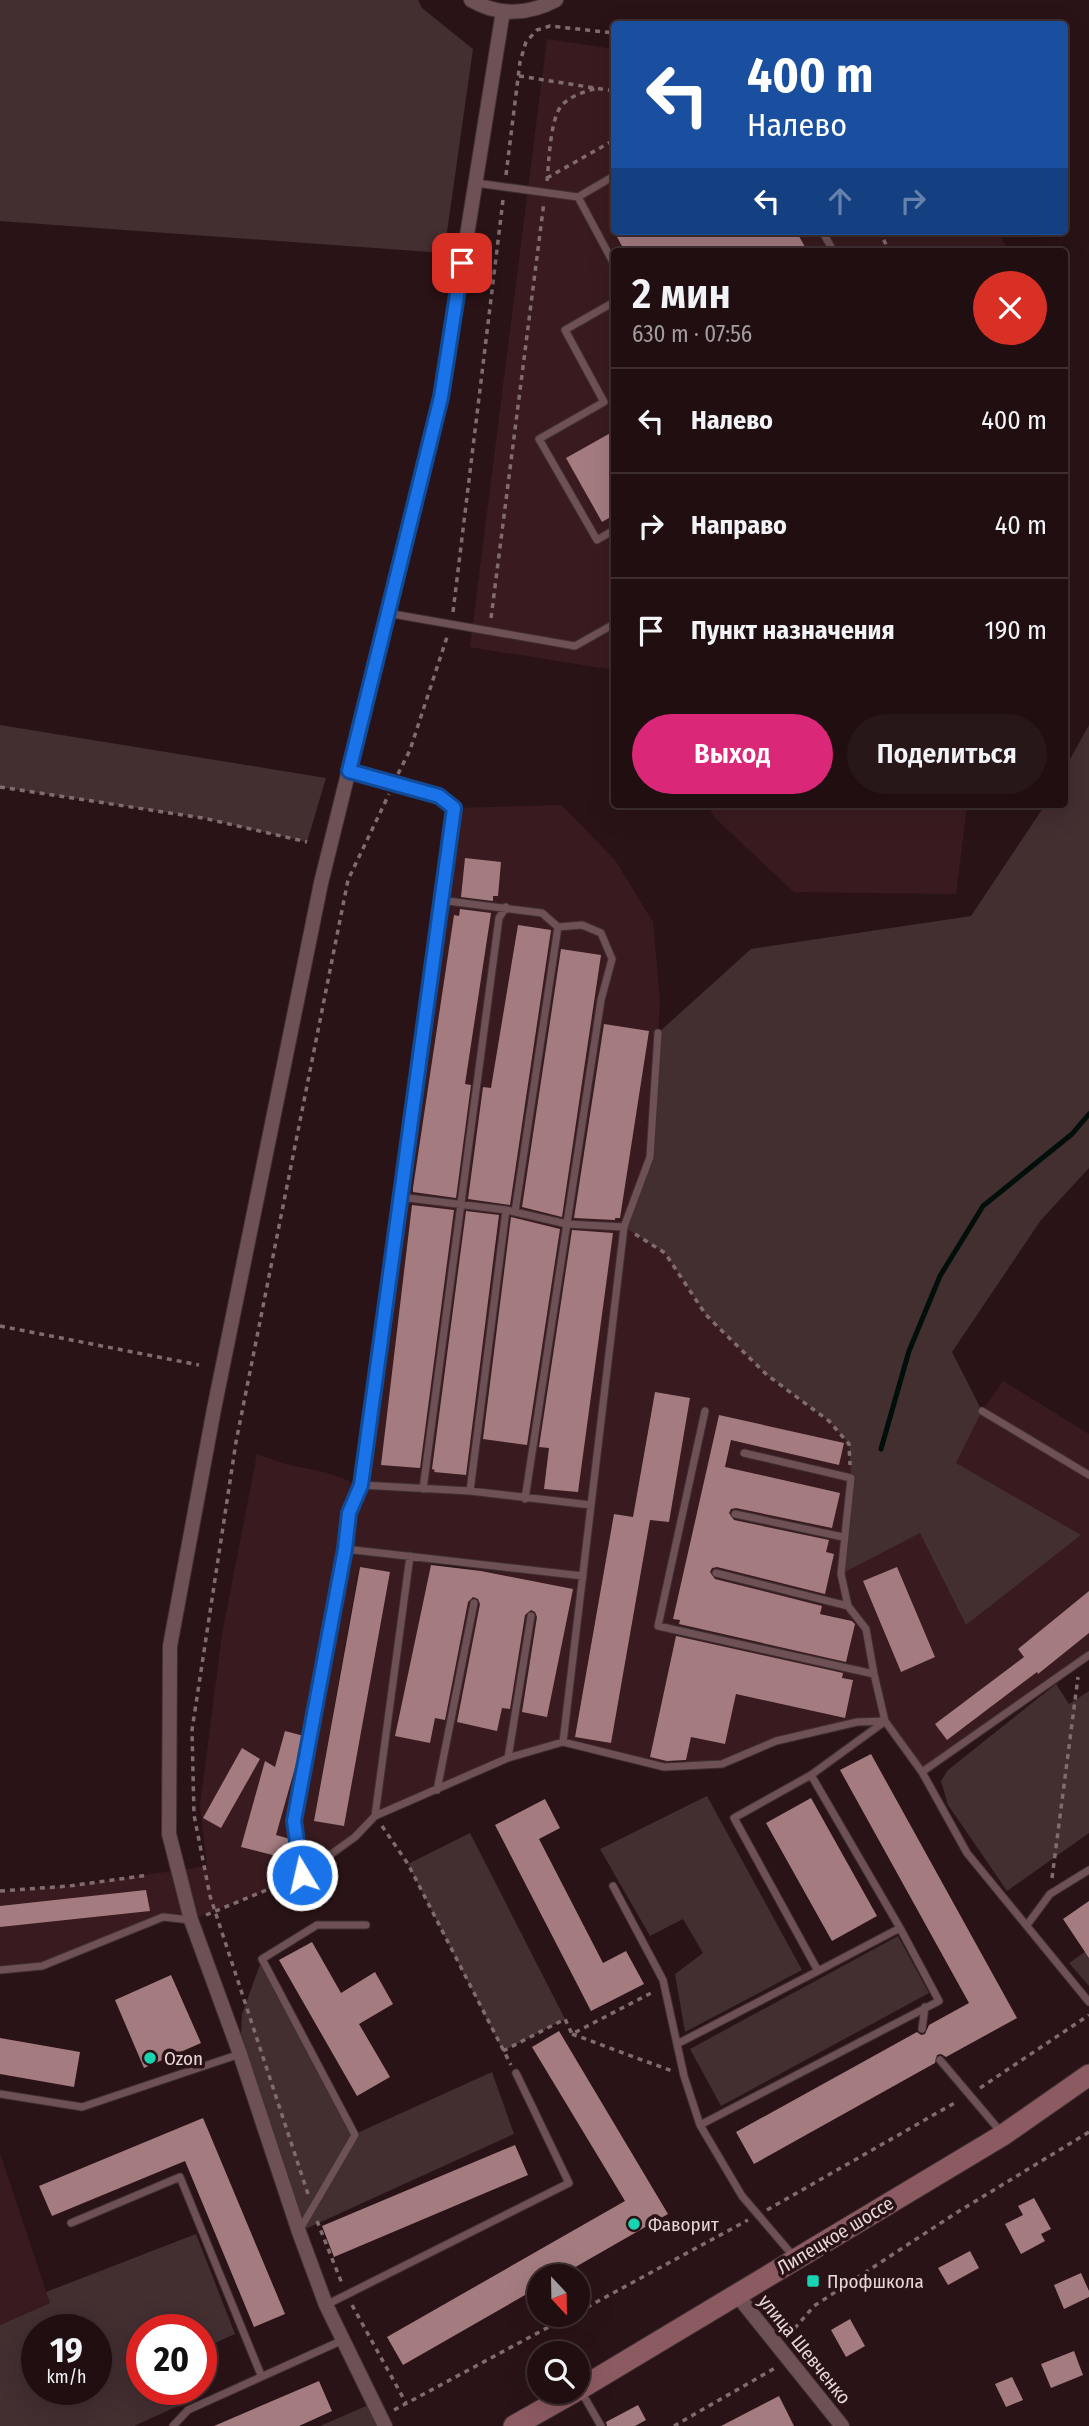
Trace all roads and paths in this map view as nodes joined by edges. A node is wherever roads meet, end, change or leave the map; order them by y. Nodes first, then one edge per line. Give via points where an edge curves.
1 (471, 0) edge
2 (556, 0) edge
3 (503, 11) junction
4 (611, 33) edge
5 (519, 76) junction
6 (597, 88) junction
7 (611, 90) edge
8 (611, 142) edge
9 (547, 178) junction
10 (611, 178) edge
11 (475, 183) junction
12 (505, 187) junction
13 (546, 192) junction
14 (578, 197) junction
15 (824, 235) edge
16 (831, 247) dead end
17 (611, 258) edge
18 (611, 304) edge
19 (611, 532) edge
20 (387, 613) junction
21 (452, 623) junction
22 (611, 626) edge
23 (489, 630) junction
24 (349, 771) junction
25 (394, 784) junction
26 (0, 787) edge
27 (307, 842) dead end
28 (440, 900) junction
29 (506, 907) junction
30 (558, 927) junction
31 (658, 1033) dead end
32 (400, 1197) junction
33 (459, 1203) junction
34 (510, 1211) junction
35 (566, 1224) junction
36 (624, 1227) junction
37 (0, 1326) edge
38 (199, 1365) dead end
39 (705, 1411) dead end
40 (982, 1411) dead end
41 (744, 1453) dead end
42 (1089, 1475) edge
43 (851, 1478) junction
44 (361, 1485) junction
45 (423, 1489) junction
46 (470, 1491) junction
47 (525, 1499) junction
48 (591, 1505) junction
49 (736, 1514) dead end
50 (843, 1537) junction
51 (345, 1549) junction
52 (410, 1556) junction
53 (716, 1573) dead end
54 (583, 1576) junction
55 (474, 1603) dead end
56 (848, 1606) junction
57 (531, 1616) dead end
58 (1089, 1655) edge
59 (1080, 1661) junction
60 (874, 1674) junction
61 (885, 1721) junction
62 (563, 1742) junction
63 (508, 1758) junction
64 (922, 1772) junction
65 (811, 1775) junction
66 (437, 1790) junction
67 (374, 1816) junction
68 (1089, 1870) edge
69 (149, 1875) dead end
70 (302, 1875) junction
71 (613, 1886) dead end
72 (0, 1891) edge
73 (1051, 1894) junction
74 (215, 1911) junction
75 (191, 1920) junction
76 (366, 1925) dead end
77 (1027, 1925) junction
78 (900, 1928) junction
79 (0, 1970) edge
80 (818, 1971) junction
81 (664, 1986) junction
82 (1089, 2002) edge
83 (925, 2007) junction
84 (1089, 2015) edge
85 (922, 2029) dead end
86 (572, 2034) junction
87 (677, 2044) junction
88 (503, 2051) junction
89 (240, 2054) junction
90 (940, 2060) dead end
91 (516, 2073) joint
92 (1089, 2075) edge
93 (684, 2076) junction
94 (0, 2094) edge
95 (969, 2095) junction
96 (700, 2125) junction
97 (1089, 2132) edge
98 (1003, 2135) junction
99 (312, 2208) junction
100 (759, 2215) junction
101 (71, 2223) dead end
102 (299, 2232) junction
103 (796, 2259) junction
104 (346, 2294) junction
105 (737, 2295) junction
106 (327, 2305) junction
107 (590, 2306) edge
108 (547, 2328) edge
109 (344, 2339) junction
110 (789, 2360) junction
111 (261, 2375) junction
112 (590, 2382) edge
113 (407, 2403) junction
114 (552, 2404) edge
115 (586, 2404) edge
116 (382, 2422) edge
117 (173, 2426) edge
118 (514, 2426) edge
119 (601, 2426) edge
120 (674, 2426) edge
121 (842, 2426) edge

1 - 3 street
2 - 3 street via 532,10
3 - 11 street
4 - 5 path via 550,26 537,30 526,43
5 - 6 path
5 - 12 path
6 - 7 path
6 - 9 path via 577,94 560,107
8 - 9 path
9 - 13 path
10 - 14 lane
11 - 12 lane
11 - 20 street via 441,397
12 - 13 lane
12 - 21 path
13 - 14 lane
13 - 23 path
14 - 17 lane
15 - 16 lane
18 - 19 lane via 565,330 604,402 538,439 597,540
20 - 21 lane
20 - 24 street
21 - 23 lane
21 - 25 path via 410,750
22 - 23 lane via 575,646
24 - 25 lane
24 - 75 street via 216,1395 170,1646 169,1834
25 - 28 lane via 439,796 454,808
25 - 74 path via 348,880 236,1442 191,1730 194,1815
26 - 27 path via 203,818
28 - 29 lane
28 - 32 lane
29 - 30 lane via 542,913
29 - 33 lane via 499,918
30 - 34 lane
30 - 35 lane via 582,925 601,933 612,959 601,1000
31 - 36 lane via 650,1157
32 - 33 lane
32 - 44 lane
33 - 34 lane
33 - 45 lane
34 - 35 lane
34 - 46 lane
35 - 36 lane
35 - 47 lane
36 - 43 path via 665,1252 706,1315 767,1375 830,1421 849,1444
36 - 48 lane
37 - 38 path
39 - 60 lane via 658,1626
40 - 42 lane
41 - 43 lane
43 - 50 lane
44 - 45 lane
44 - 51 lane via 349,1513
45 - 46 lane
46 - 47 lane
47 - 48 lane
48 - 54 lane
49 - 50 lane
50 - 56 lane via 841,1574
51 - 52 lane
51 - 70 lane via 294,1821
52 - 54 lane
52 - 67 lane
53 - 56 lane
54 - 62 lane
55 - 66 lane
56 - 60 lane via 866,1629
57 - 63 lane
58 - 59 lane
59 - 64 lane
59 - 73 path
60 - 61 lane
61 - 62 lane via 857,1722 776,1741 722,1764 664,1767
61 - 64 lane
61 - 65 lane
62 - 63 lane
63 - 66 lane
64 - 77 lane via 967,1853
65 - 78 lane
65 - 80 lane via 734,1818
66 - 67 lane
67 - 70 lane via 355,1837
67 - 88 path via 408,1864
68 - 73 lane
69 - 72 path
70 - 74 path
71 - 81 lane
73 - 77 lane
74 - 75 path
74 - 99 path
75 - 79 lane via 163,1917 42,1966
75 - 89 street
76 - 99 lane via 317,1925 262,1959 355,2135
77 - 82 lane
78 - 80 lane
78 - 83 lane via 939,2001
80 - 87 lane
81 - 86 path
81 - 87 lane
83 - 85 lane
83 - 96 lane
84 - 95 path
86 - 88 path via 565,2020
86 - 93 path
87 - 93 lane
88 - 91 path
89 - 94 lane via 82,2107
89 - 102 street
90 - 95 lane
91 - 104 lane via 569,2183
92 - 98 main road, Липецкое шоссе
93 - 96 lane
95 - 98 lane
95 - 100 path
96 - 100 lane via 742,2196
97 - 110 path via 814,2306 788,2336
98 - 103 main road, Липецкое шоссе
99 - 102 lane
99 - 104 path
100 - 103 lane
100 - 107 path
101 - 111 lane via 180,2177
102 - 106 street
103 - 105 main road, Липецкое шоссе
104 - 106 lane
104 - 113 path
105 - 110 street, улица Шевченко
105 - 112 main road, Липецкое шоссе
106 - 109 street
108 - 113 path
109 - 111 lane
109 - 116 street
110 - 120 path
110 - 121 street, улица Шевченко
111 - 117 lane via 188,2410
113 - 116 path
114 - 118 main road, Липецкое шоссе
115 - 119 lane

